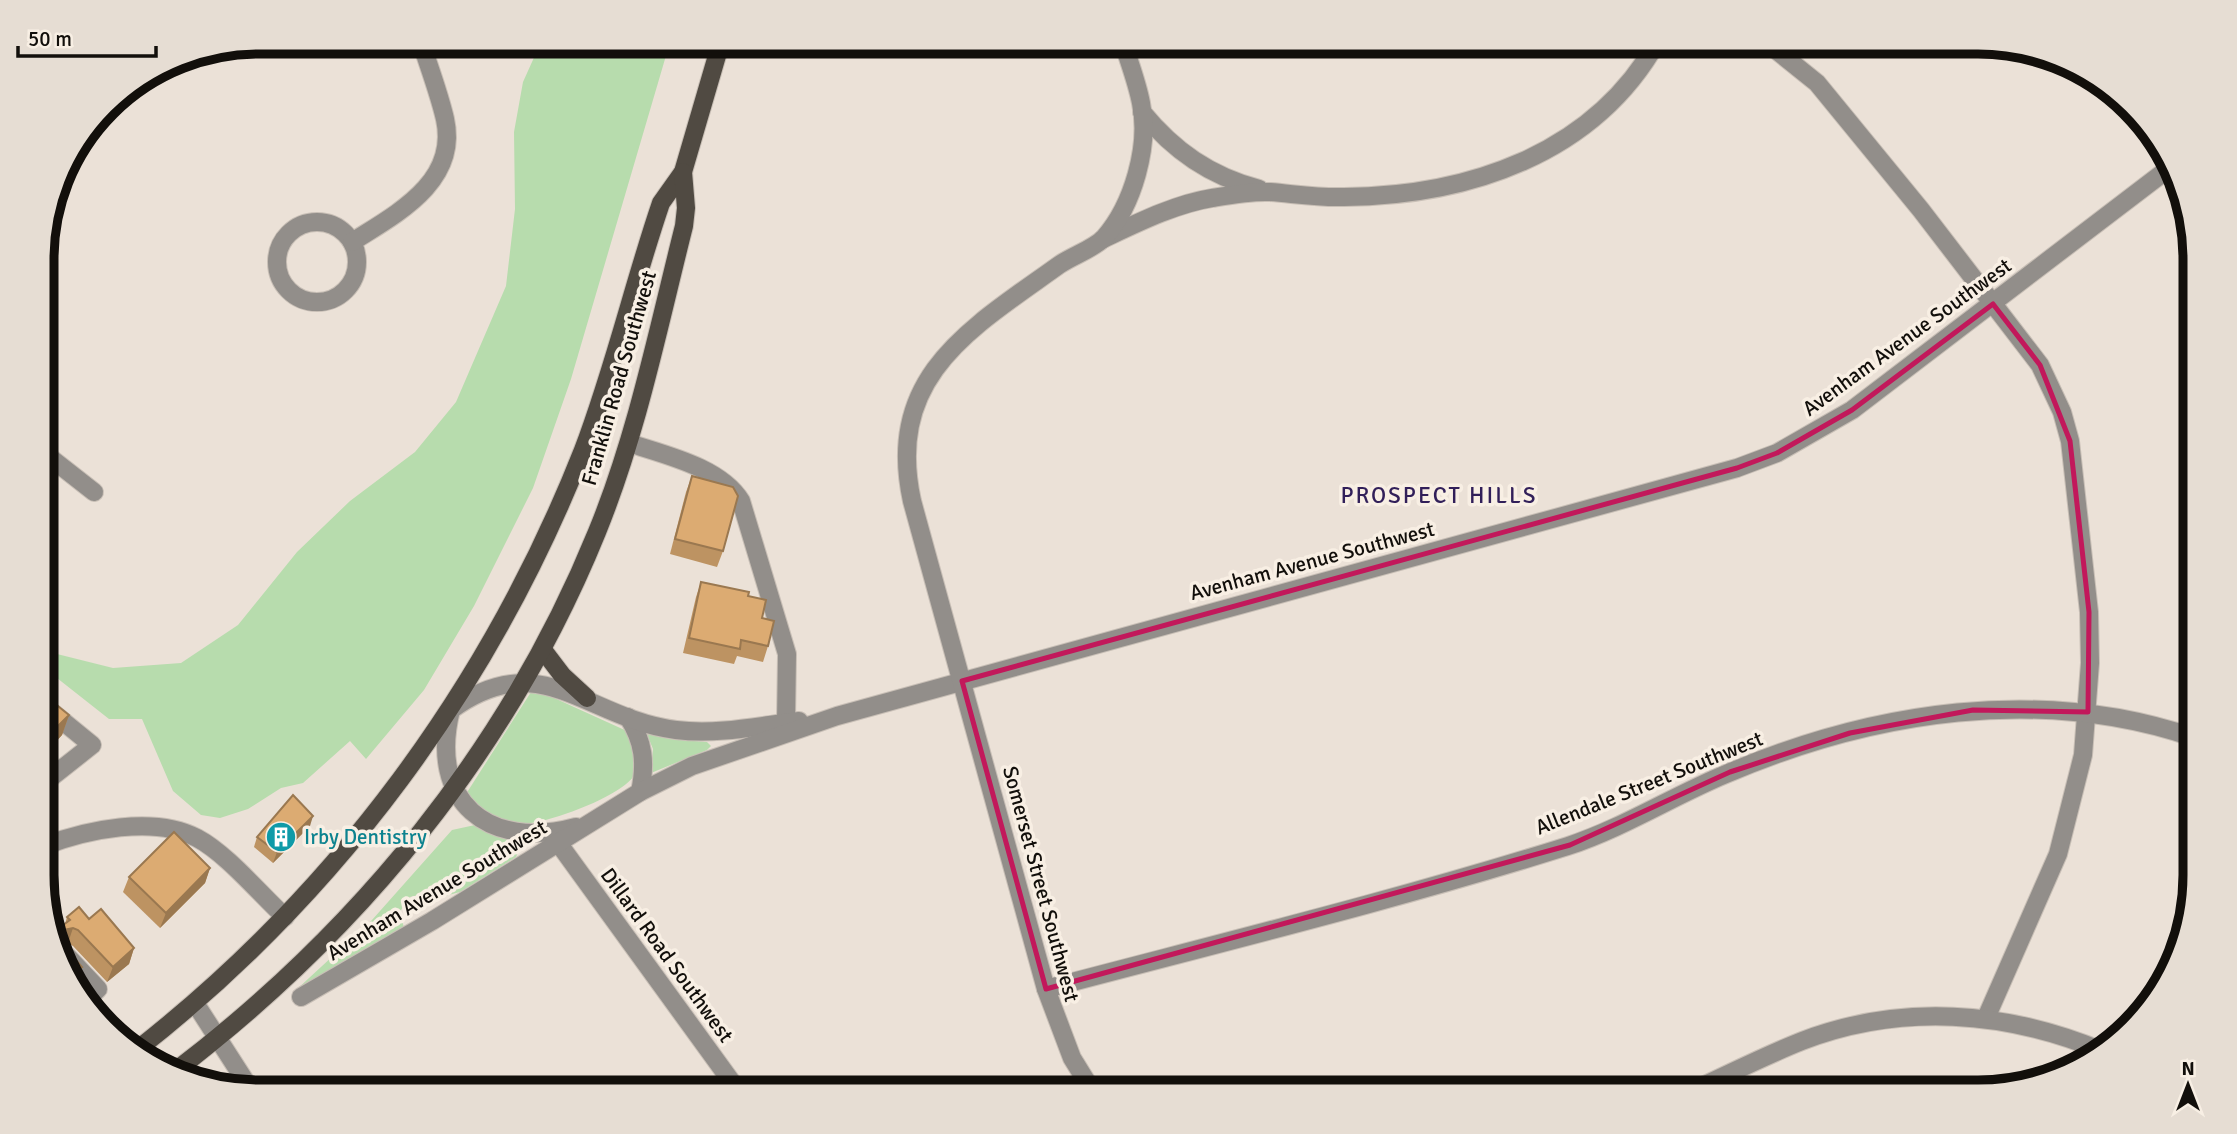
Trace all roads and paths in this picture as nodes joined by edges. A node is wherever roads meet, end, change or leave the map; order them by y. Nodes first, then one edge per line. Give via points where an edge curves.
1 (425, 54) edge
2 (717, 54) edge
3 (1125, 54) edge
4 (1648, 54) edge
5 (1781, 54) edge
6 (1142, 112) junction
7 (683, 172) junction
8 (2163, 173) edge
9 (1268, 192) junction
10 (1103, 239) junction
11 (352, 242) junction
12 (1993, 304) junction
13 (629, 443) junction
14 (55, 461) edge
15 (94, 492) dead end
16 (543, 650) junction
17 (524, 681) junction
18 (962, 681) junction
19 (587, 698) junction
20 (451, 710) junction
21 (2088, 712) junction
22 (54, 714) edge
23 (837, 716) junction
24 (628, 717) junction
25 (786, 722) junction
26 (2183, 735) edge
27 (54, 775) edge
28 (453, 790) junction
29 (640, 792) junction
30 (596, 820) junction
31 (54, 843) edge
32 (559, 844) junction
33 (285, 917) junction
34 (77, 966) edge
35 (1046, 989) junction
36 (93, 994) edge
37 (301, 997) dead end
38 (195, 1003) junction
39 (1986, 1018) junction
40 (220, 1037) junction
41 (144, 1044) edge
42 (2089, 1047) edge
43 (183, 1065) edge
44 (244, 1079) edge
45 (1718, 1079) edge
46 (729, 1080) edge
47 (1086, 1080) edge

1 - 11 street via 446,121 444,158 423,193
2 - 7 main road, Franklin Road Southwest
3 - 6 street
4 - 9 street via 1610,102 1553,147 1521,165 1462,184 1384,197
5 - 12 street via 1817,83
6 - 9 street via 1168,141 1209,170
6 - 10 street via 1142,143 1132,187
7 - 13 main road, Franklin Road Southwest via 684,226
7 - 20 main road, Franklin Road Southwest via 661,203 599,404 554,520 491,644
8 - 12 street, Avenham Avenue Southwest
9 - 10 street, Somerset Street Southwest via 1200,201
10 - 18 street, Somerset Street Southwest via 1071,257 950,347 916,399 905,450 906,475
11 - 11 street via 324,222 307,222 293,229 277,253 280,280 296,297 310,302 331,300 342,294 355,276 358,264
12 - 18 street, Avenham Avenue Southwest via 1853,410 1816,433 1747,464
12 - 21 street via 2051,385 2070,441 2089,612
13 - 16 main road, Franklin Road Southwest via 598,530
13 - 25 street via 720,479 741,501 787,654
14 - 15 street
16 - 17 main road, Franklin Road Southwest
16 - 19 main road
17 - 19 street, Avenham Avenue Southwest
17 - 20 street, Avenham Avenue Southwest via 485,689
17 - 28 main road, Franklin Road Southwest
18 - 23 street, Avenham Avenue Southwest
18 - 35 street, Somerset Street Southwest
19 - 24 street, Avenham Avenue Southwest
20 - 28 street, Avenham Avenue Southwest via 445,755
20 - 33 main road, Franklin Road Southwest via 389,797
21 - 26 street, Allendale Street Southwest
21 - 35 street, Allendale Street Southwest via 1973,710 1850,733 1730,772 1570,845
21 - 39 street via 2073,805 2058,854
22 - 27 street via 92,745
23 - 25 street, Avenham Avenue Southwest
23 - 29 street, Avenham Avenue Southwest via 692,766
24 - 25 street, Avenham Avenue Southwest via 675,730 707,732
24 - 29 street via 643,747
28 - 30 street, Avenham Avenue Southwest via 467,810 506,830 554,832
28 - 40 main road, Franklin Road Southwest via 362,902 292,974
29 - 30 street, Avenham Avenue Southwest
30 - 32 street, Avenham Avenue Southwest
31 - 33 street via 92,831 177,830 209,846
32 - 37 street, Avenham Avenue Southwest
32 - 46 street, Dillard Road Southwest
33 - 38 main road, Franklin Road Southwest
34 - 36 street via 98,989
35 - 47 street, Somerset Street Southwest via 1067,1048
38 - 40 street
38 - 41 main road, Franklin Road Southwest
39 - 42 street via 2031,1026
39 - 45 street via 1924,1016 1841,1028
40 - 43 main road, Franklin Road Southwest
40 - 44 street

